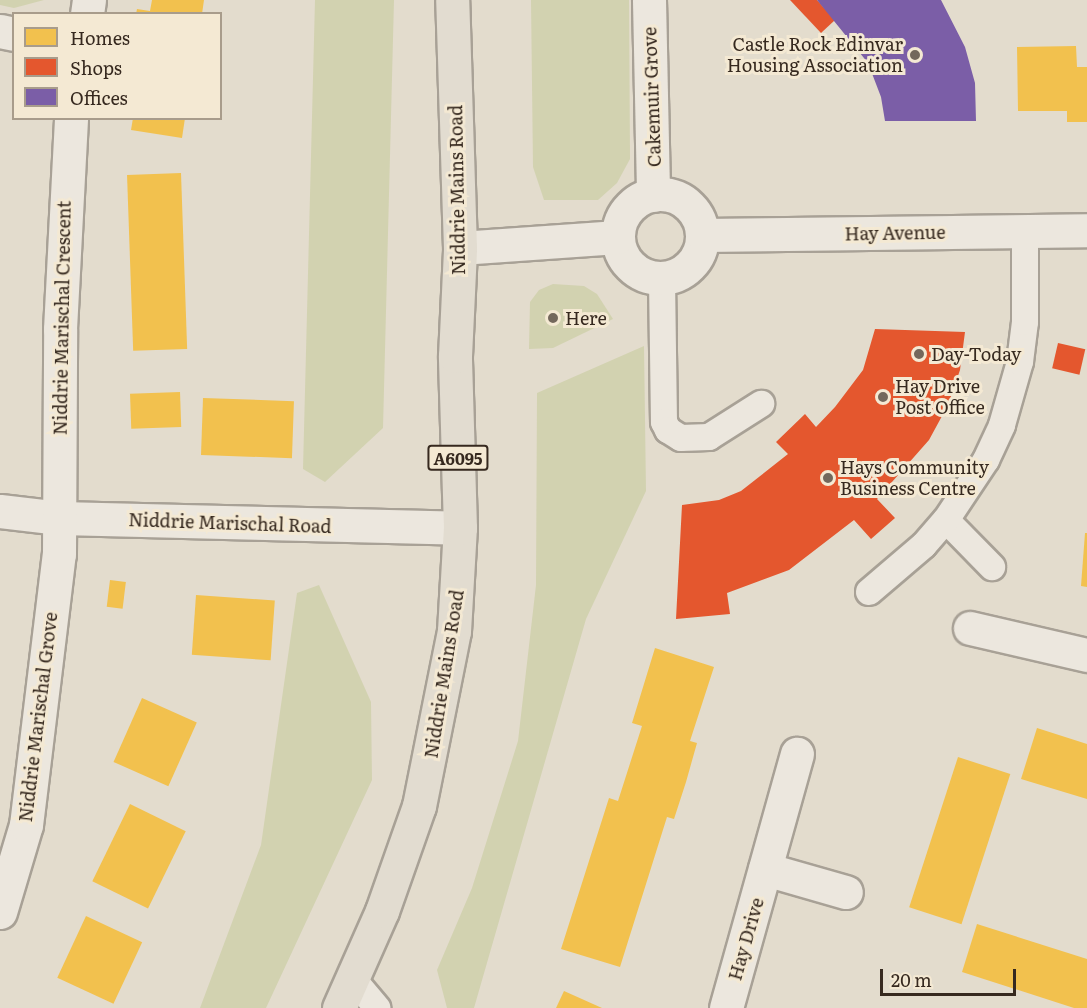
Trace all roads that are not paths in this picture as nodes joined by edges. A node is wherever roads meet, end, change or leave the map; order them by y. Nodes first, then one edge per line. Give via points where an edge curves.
1 (452, 0) edge
2 (649, 0) edge
3 (71, 120) edge
4 (653, 195) junction
5 (1025, 230) junction
6 (1087, 230) edge
7 (703, 235) junction
8 (618, 237) junction
9 (460, 248) junction
10 (662, 279) junction
11 (761, 404) dead end
12 (0, 511) edge
13 (60, 518) junction
14 (946, 520) junction
15 (460, 528) junction
16 (992, 567) dead end
17 (869, 592) dead end
18 (970, 628) dead end
19 (1087, 655) edge
20 (797, 754) dead end
21 (765, 869) junction
22 (846, 892) dead end
23 (0, 912) edge
24 (353, 979) junction
25 (339, 1008) edge
26 (377, 1008) edge
27 (726, 1008) edge

1 - 9 main road, Niddrie Mains Road / A6095
2 - 4 street, Cakemuir Grove
3 - 13 street, Niddrie Marischal Crescent via 60,329
4 - 7 street via 677,197 688,204
4 - 8 street via 631,205 619,225
5 - 6 street, Hay Avenue
5 - 7 street, Hay Avenue
5 - 14 lane via 1025,322 1013,389 986,460
7 - 10 street via 696,260 681,273
8 - 9 street
8 - 10 street via 627,262 649,277
9 - 15 main road, Niddrie Mains Road / A6095 via 455,356
10 - 11 lane via 664,422 668,430 681,438 710,437
12 - 13 street, Niddrie Marischal Road
13 - 15 street, Niddrie Marischal Road
13 - 23 street, Niddrie Marischal Grove via 26,825
14 - 16 lane
14 - 17 lane via 924,546
15 - 24 main road, Niddrie Mains Road / A6095 via 454,631 430,764 404,849
18 - 19 street
20 - 21 street, Hay Drive
21 - 22 street
21 - 27 street, Hay Drive
24 - 25 main road, Niddrie Mains Road / A6095
24 - 26 lane

